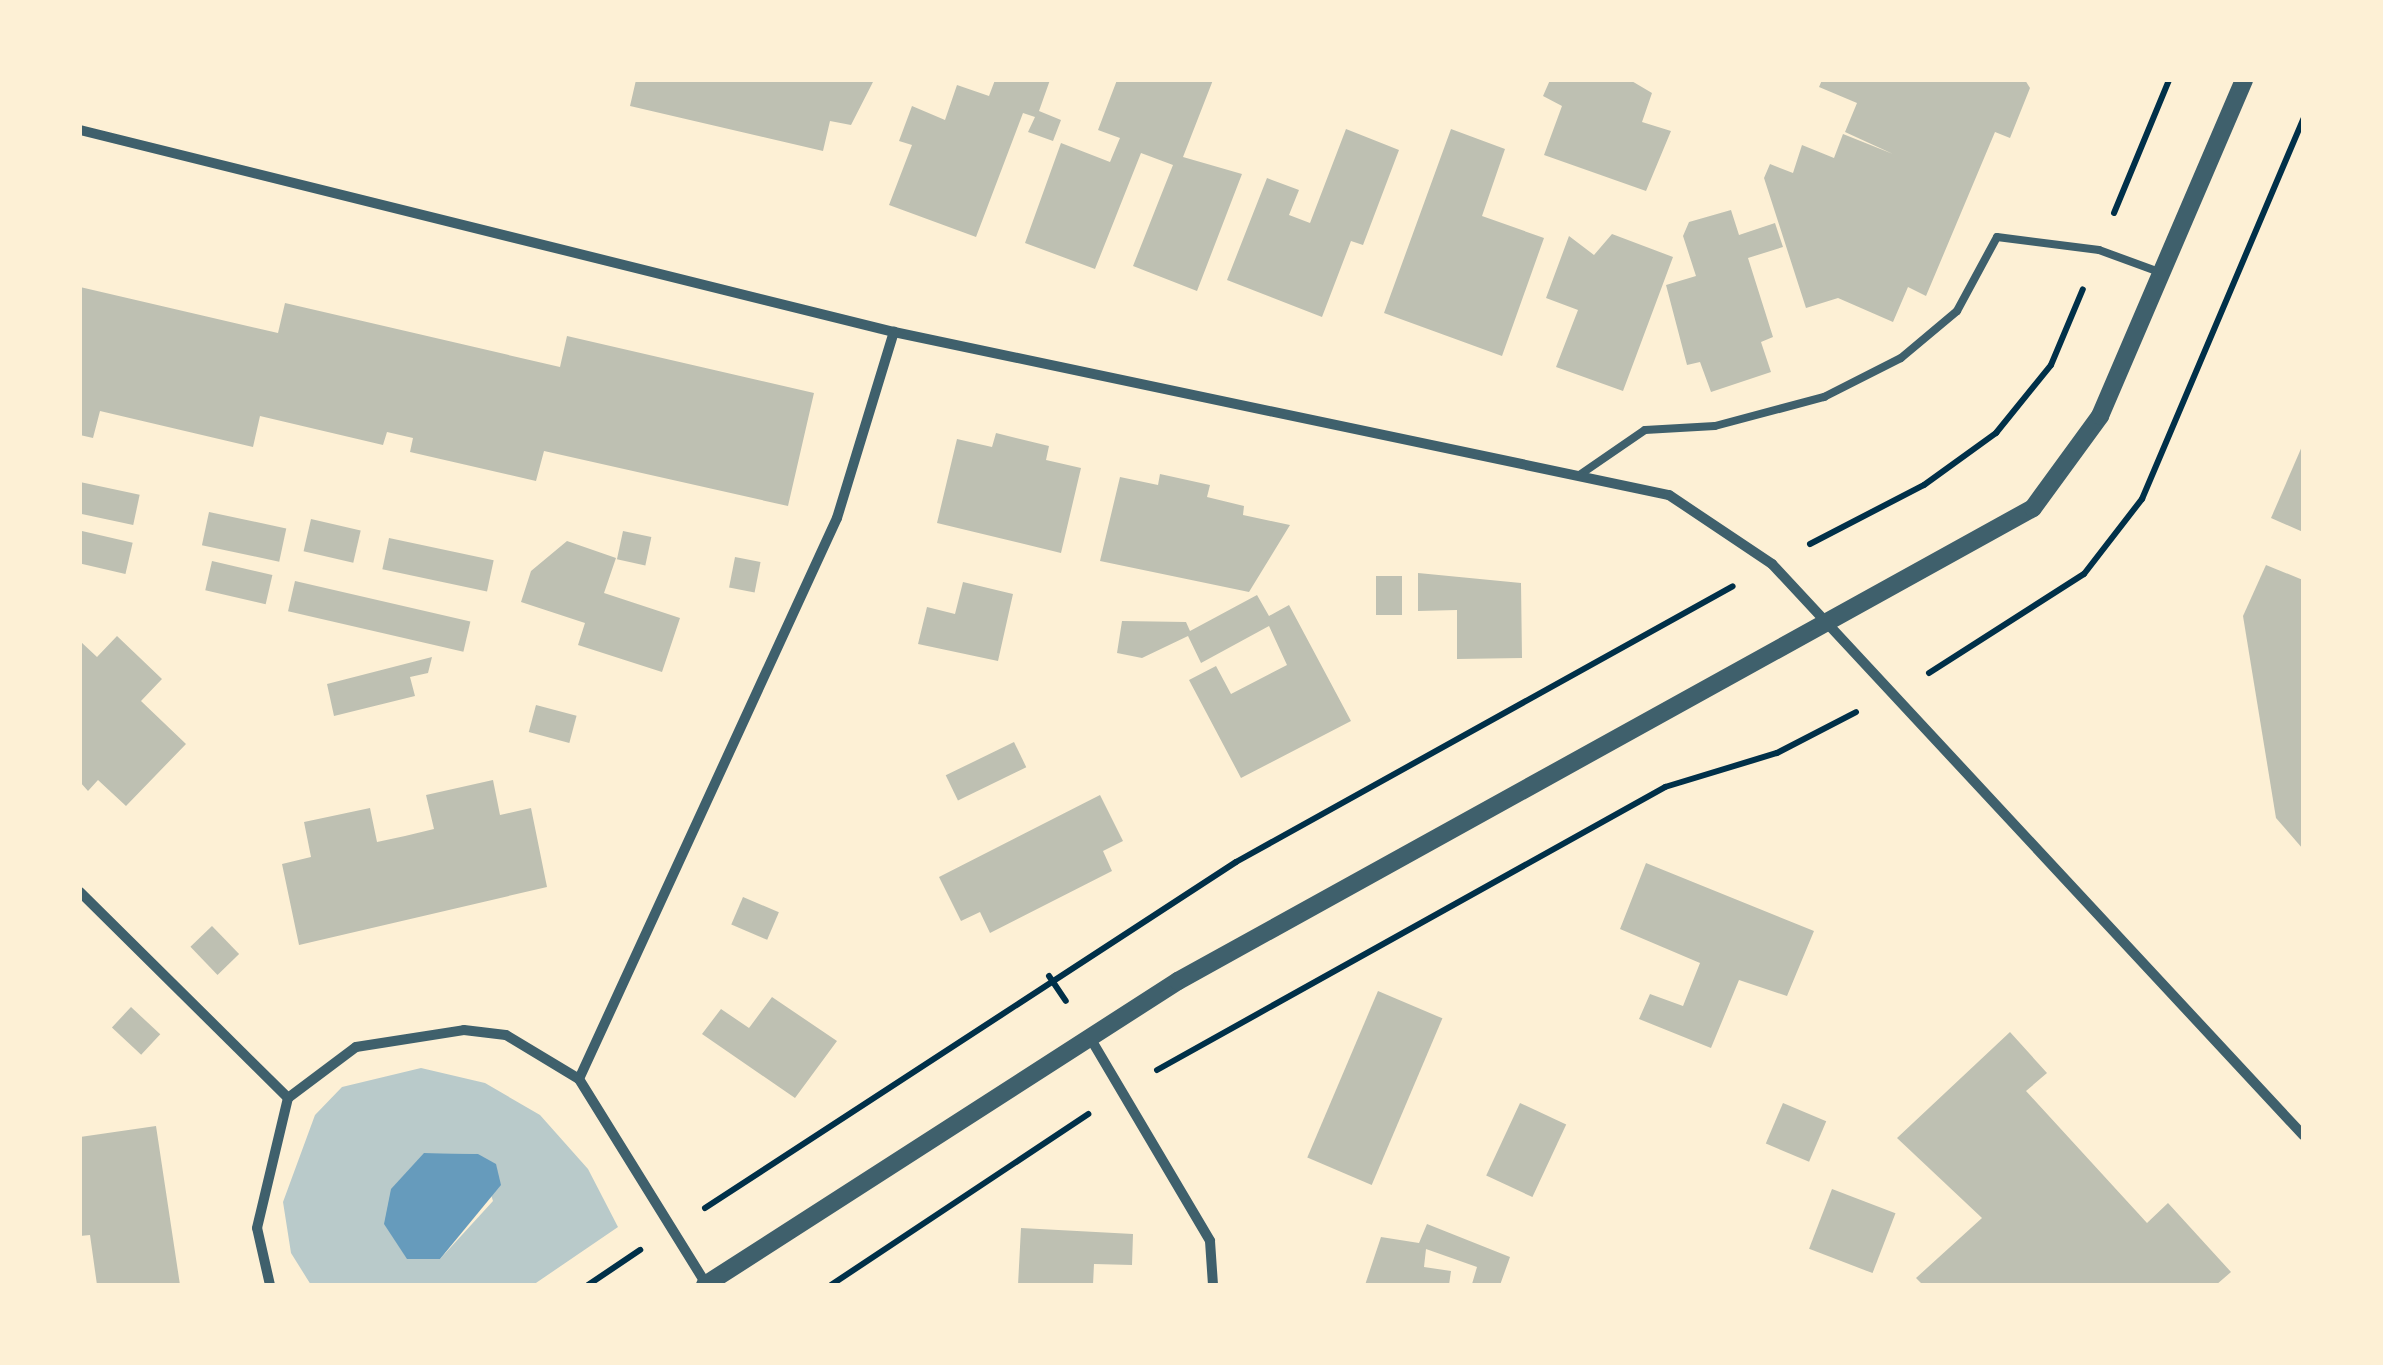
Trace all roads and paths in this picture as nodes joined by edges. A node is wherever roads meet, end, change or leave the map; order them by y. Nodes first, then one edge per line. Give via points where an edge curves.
1 (2169, 80) edge
2 (2244, 80) edge
3 (80, 130) edge
4 (2098, 250) junction
5 (2162, 274) junction
6 (894, 332) junction
7 (1578, 476) junction
8 (1772, 564) junction
9 (1831, 624) junction
10 (1892, 694) junction
11 (80, 892) edge
12 (1088, 1036) junction
13 (579, 1078) junction
14 (1122, 1092) junction
15 (288, 1098) junction
16 (2303, 1135) edge
17 (672, 1229) junction
18 (706, 1284) edge
19 (270, 1285) edge
20 (588, 1285) edge
21 (831, 1285) edge
22 (1212, 1285) edge

1 - 4 path
2 - 5 street
3 - 6 street
4 - 5 lane
4 - 7 lane via 1998,237 1957,311 1901,358 1824,397 1715,426 1644,430
4 - 8 path via 2050,366 1996,433 1924,486
5 - 9 street via 2100,416 2033,508
6 - 7 street
6 - 13 street via 837,518
7 - 8 street via 1669,495
8 - 9 street
8 - 17 path via 1236,862
9 - 10 street
9 - 12 street
10 - 14 path via 1776,754 1665,787 1306,980
10 - 16 street
11 - 15 street
12 - 14 street
12 - 18 street
13 - 15 street via 506,1036 464,1030 356,1047
13 - 17 street
14 - 21 path
14 - 22 street via 1210,1240
15 - 19 street via 258,1228
17 - 18 street
17 - 20 path

